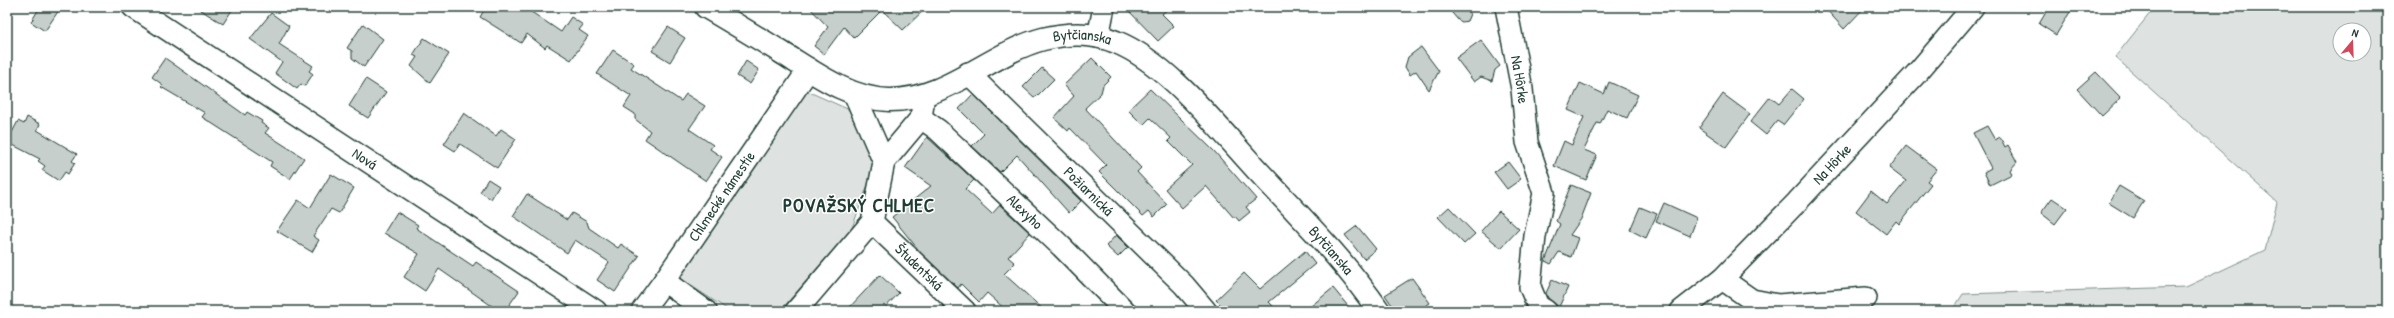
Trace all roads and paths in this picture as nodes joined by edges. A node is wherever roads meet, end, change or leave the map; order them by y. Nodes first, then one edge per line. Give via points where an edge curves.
1 (133, 7) edge
2 (706, 7) edge
3 (1104, 7) edge
4 (1506, 7) edge
5 (1973, 7) edge
6 (1098, 37) junction
7 (809, 69) junction
8 (968, 74) junction
9 (854, 93) junction
10 (925, 94) junction
11 (921, 118) junction
12 (884, 162) junction
13 (872, 222) junction
14 (1722, 279) junction
15 (664, 281) junction
16 (1866, 298) dead end
17 (596, 311) edge
18 (642, 311) edge
19 (706, 311) edge
20 (796, 311) edge
21 (965, 311) edge
22 (1125, 311) edge
23 (1206, 311) edge
24 (1379, 311) edge
25 (1546, 311) edge
26 (1681, 311) edge

1 - 17 street, Nová
2 - 7 main road, Bytčianska
3 - 6 street
4 - 25 street, Na Hôrke via 1522,89 1527,142 1544,193 1535,236 1530,287 1538,306
5 - 14 street, Na Hôrke via 1889,103
6 - 8 main road, Bytčianska via 1066,35 1043,39
6 - 24 main road, Bytčianska via 1116,42 1138,53 1165,73 1320,239
7 - 9 main road, Bytčianska
7 - 15 street, Chlmecké námestie
8 - 10 main road, Bytčianska
8 - 23 street, Požiarnická via 1184,285
9 - 10 main road, Bytčianska via 890,100
9 - 12 street
10 - 11 street
11 - 12 street
11 - 22 street, Alexyho via 938,130 1044,230
12 - 13 street
13 - 20 street
13 - 21 street, Študentská
14 - 16 street via 1752,300 1778,304
14 - 26 street, Na Hôrke
15 - 18 street, Chlmecké námestie
15 - 19 street

